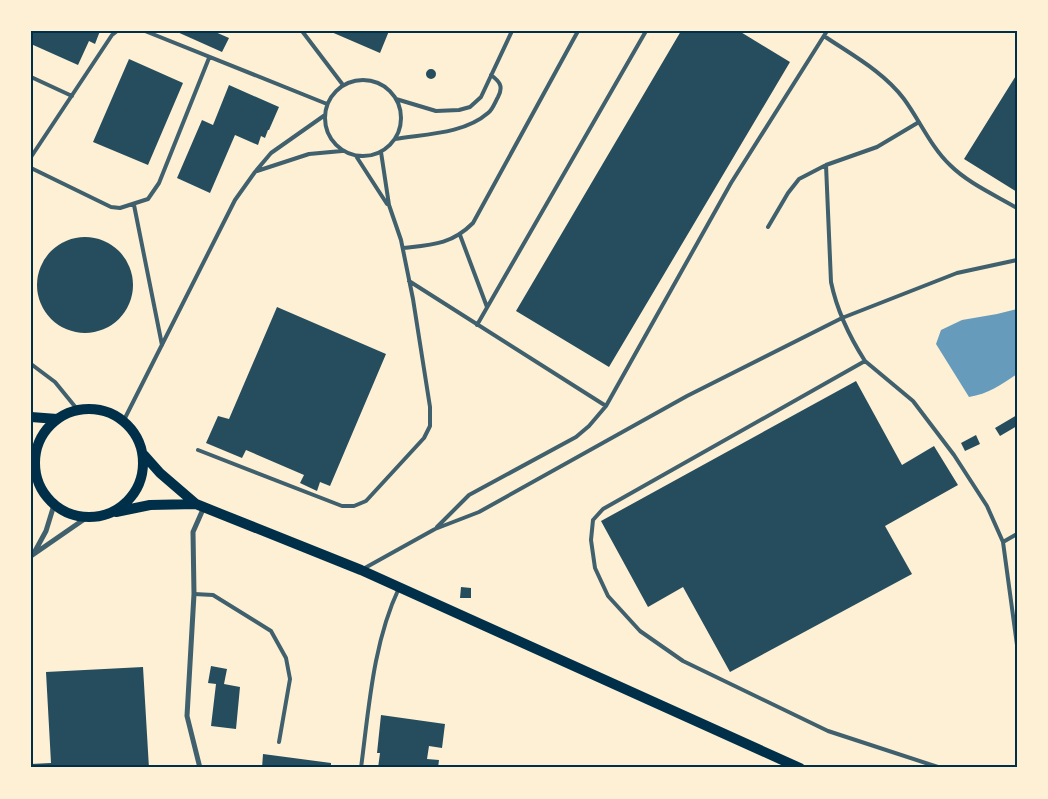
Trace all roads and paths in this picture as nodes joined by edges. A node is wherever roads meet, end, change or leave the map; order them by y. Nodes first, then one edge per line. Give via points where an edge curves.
1 (116, 31) edge
2 (145, 31) edge
3 (302, 31) edge
4 (512, 31) edge
5 (578, 31) edge
6 (646, 31) edge
7 (827, 31) edge
8 (824, 36) junction
9 (209, 58) junction
10 (491, 75) junction
11 (31, 77) edge
12 (343, 85) junction
13 (72, 96) junction
14 (396, 99) junction
15 (327, 104) junction
16 (325, 115) junction
17 (919, 122) junction
18 (395, 139) junction
19 (343, 150) junction
20 (381, 152) junction
21 (356, 156) junction
22 (31, 157) edge
23 (826, 165) junction
24 (31, 168) edge
25 (255, 172) junction
26 (134, 205) junction
27 (389, 205) junction
28 (1017, 208) edge
29 (768, 227) dead end
30 (460, 234) junction
31 (402, 248) junction
32 (1017, 260) edge
33 (409, 282) junction
34 (487, 307) junction
35 (842, 318) junction
36 (477, 325) junction
37 (162, 346) junction
38 (865, 361) junction
39 (31, 364) edge
40 (606, 406) junction
41 (77, 409) junction
42 (31, 417) edge
43 (57, 418) junction
44 (124, 420) junction
45 (198, 450) dead end
46 (144, 455) junction
47 (33, 463) edge
48 (54, 505) junction
49 (200, 506) junction
50 (113, 512) junction
51 (86, 518) junction
52 (435, 529) junction
53 (1017, 534) edge
54 (1003, 542) junction
55 (32, 555) edge
56 (361, 570) junction
57 (399, 588) junction
58 (194, 594) junction
59 (1017, 645) edge
60 (279, 742) dead end
61 (200, 768) edge
62 (361, 768) edge
63 (800, 768) edge
64 (940, 768) edge

1 - 13 lane
2 - 9 lane
3 - 12 lane
4 - 10 lane
5 - 30 lane via 480,212
6 - 34 lane
7 - 8 lane
8 - 17 lane via 887,80 904,98
8 - 40 lane via 731,183
9 - 15 lane
9 - 26 lane via 159,183 148,200
10 - 14 lane via 476,103 460,110 436,111
10 - 18 lane via 499,80 501,92 486,114 458,128
11 - 13 lane
12 - 14 lane via 366,80 378,83 389,89
12 - 15 lane
13 - 22 lane
14 - 18 lane via 402,119
15 - 16 lane
16 - 19 lane via 329,135
16 - 25 lane via 271,153
17 - 23 lane via 877,147
17 - 28 lane via 954,169
18 - 20 lane
19 - 21 lane
19 - 25 lane via 309,154
20 - 21 lane
20 - 27 lane
21 - 27 lane
23 - 29 lane via 799,179
23 - 35 lane via 831,282
24 - 26 lane via 111,206
25 - 37 lane via 235,200
26 - 37 lane
27 - 31 lane
30 - 31 lane via 437,244
30 - 34 lane
31 - 33 lane
32 - 35 lane via 958,273
33 - 36 lane
33 - 45 lane via 430,407 430,426 424,438 366,501 342,506
34 - 36 lane
35 - 38 lane
35 - 52 lane via 687,396 479,512
36 - 40 lane
37 - 44 lane
38 - 54 lane via 913,401 987,506
38 - 64 lane via 603,509 593,520 591,540 595,568 608,596 640,631 683,661 828,731
39 - 41 lane via 55,382
40 - 52 lane via 576,437 469,495
41 - 43 main road
41 - 44 main road via 93,408
42 - 43 main road
43 - 47 main road via 40,439
44 - 46 main road via 137,436
46 - 49 main road via 160,473
46 - 50 main road via 138,489 127,503
47 - 48 main road via 38,483
48 - 51 main road via 63,513
48 - 55 street via 46,531
49 - 50 main road via 150,505
49 - 56 main road
49 - 58 street via 192,532
50 - 51 main road
51 - 55 street
52 - 56 lane
53 - 54 lane
54 - 59 lane
56 - 57 main road
57 - 62 lane via 384,626
57 - 63 main road
58 - 60 lane via 213,595 272,631 286,658 290,679
58 - 61 street via 187,716

